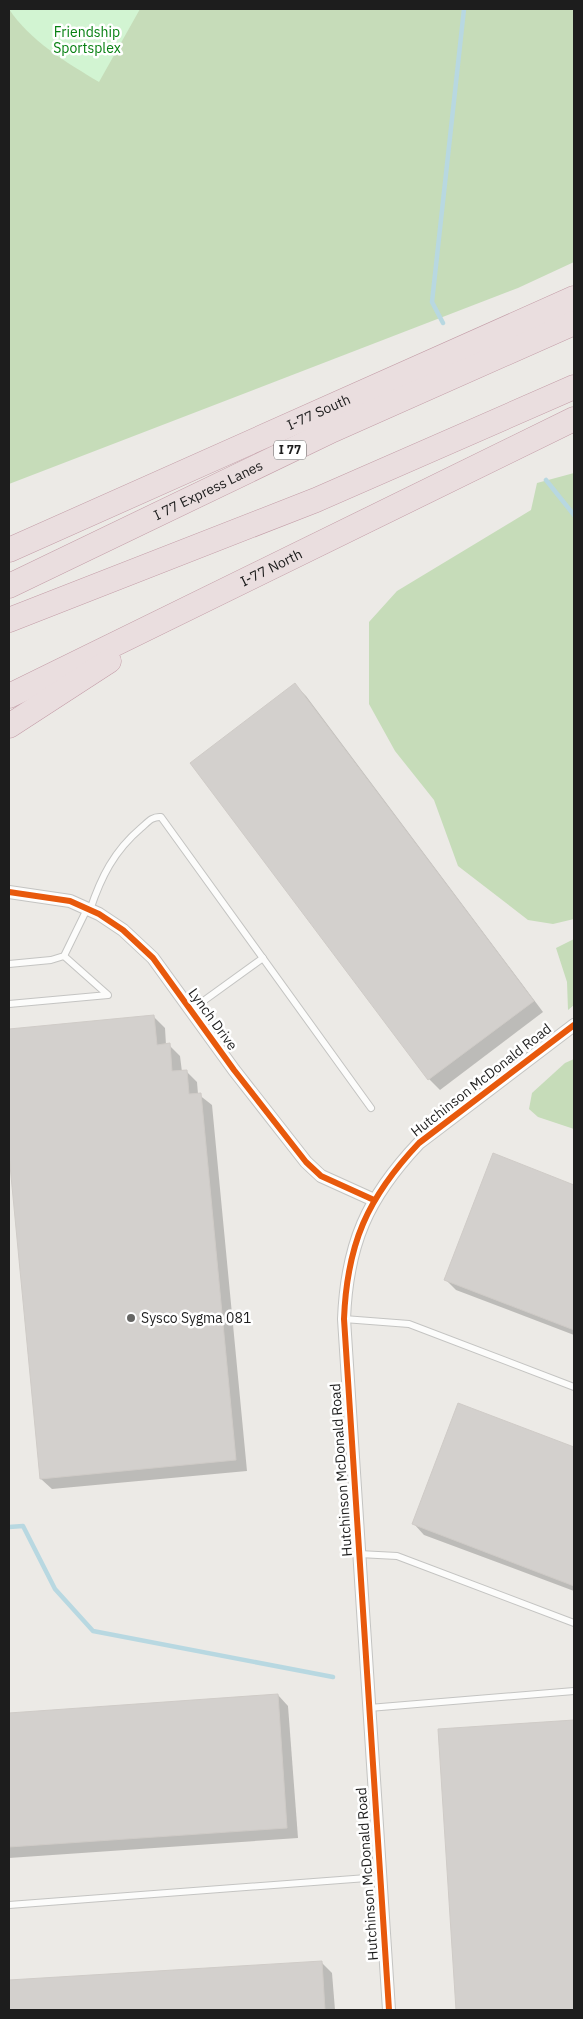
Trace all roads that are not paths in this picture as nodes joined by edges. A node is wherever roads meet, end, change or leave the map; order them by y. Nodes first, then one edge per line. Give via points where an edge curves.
1 (574, 298) edge
2 (574, 323) edge
3 (574, 387) edge
4 (574, 419) edge
5 (9, 550) edge
6 (9, 586) edge
7 (208, 599) junction
8 (9, 620) edge
9 (9, 696) edge
10 (9, 726) edge
11 (9, 892) edge
12 (89, 910) junction
13 (64, 956) junction
14 (263, 958) junction
15 (9, 964) edge
16 (9, 1004) edge
17 (191, 1010) junction
18 (574, 1025) edge
19 (371, 1108) dead end
20 (374, 1200) junction
21 (344, 1320) junction
22 (574, 1387) edge
23 (359, 1554) junction
24 (574, 1623) edge
25 (574, 1691) edge
26 (369, 1708) junction
27 (380, 1877) junction
28 (9, 1905) edge
29 (389, 2010) edge

1 - 5 highway, I-77 South / I 77
2 - 6 highway, I 77 Express Lanes / I 77 via 316,438
3 - 8 highway via 316,500
4 - 7 highway, I-77 North
7 - 9 highway, I-77 North
7 - 10 highway
11 - 12 street, Lynch Drive via 55,898
12 - 13 lane
12 - 14 lane via 100,880 124,842 152,819 161,817
12 - 17 street, Lynch Drive via 123,930 153,958
13 - 15 lane
13 - 16 lane via 108,995
14 - 17 lane
14 - 19 lane
17 - 20 street, Lynch Drive via 306,1162 321,1176
18 - 20 street, Hutchinson McDonald Road via 419,1143
20 - 21 street, Hutchinson McDonald Road via 363,1221 349,1264
21 - 22 lane via 409,1324
21 - 23 street, Hutchinson McDonald Road
23 - 24 lane via 397,1556
23 - 26 street, Hutchinson McDonald Road
25 - 26 lane
26 - 27 street, Hutchinson McDonald Road
27 - 28 lane
27 - 29 street, Hutchinson McDonald Road

